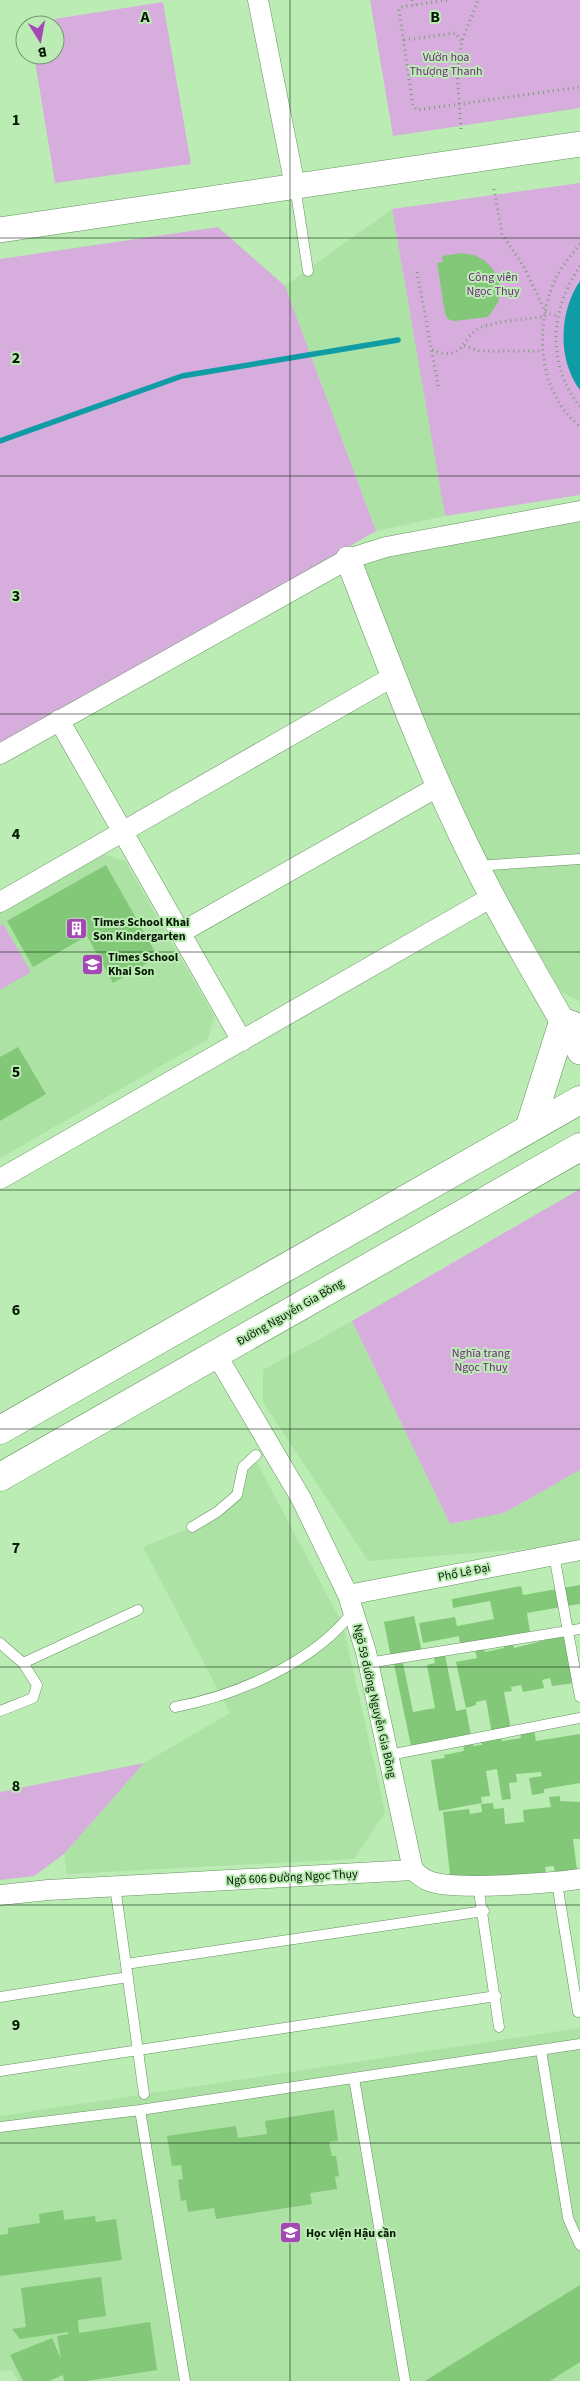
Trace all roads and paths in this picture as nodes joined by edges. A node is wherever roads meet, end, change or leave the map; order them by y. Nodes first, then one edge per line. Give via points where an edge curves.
1 (258, 0) edge
2 (412, 0) edge
3 (447, 0) edge
4 (478, 0) edge
5 (430, 1) edge
6 (414, 5) junction
7 (404, 40) junction
8 (462, 41) junction
9 (580, 87) edge
10 (458, 105) junction
11 (461, 129) dead end
12 (580, 144) edge
13 (295, 186) junction
14 (494, 189) dead end
15 (0, 230) edge
16 (580, 244) edge
17 (580, 266) edge
18 (308, 271) dead end
19 (417, 272) dead end
20 (546, 315) junction
21 (558, 316) junction
22 (464, 346) junction
23 (432, 350) junction
24 (543, 350) junction
25 (439, 390) dead end
26 (580, 407) edge
27 (580, 427) edge
28 (580, 511) edge
29 (348, 559) junction
30 (394, 676) junction
31 (59, 720) junction
32 (0, 754) edge
33 (439, 786) junction
34 (123, 832) junction
35 (580, 859) edge
36 (476, 866) junction
37 (492, 897) junction
38 (0, 902) edge
39 (180, 933) junction
40 (572, 1025) edge
41 (242, 1041) junction
42 (580, 1052) edge
43 (580, 1100) edge
44 (529, 1129) junction
45 (580, 1147) edge
46 (0, 1179) edge
47 (216, 1354) junction
48 (0, 1430) edge
49 (256, 1455) dead end
50 (0, 1477) edge
51 (192, 1527) dead end
52 (580, 1550) edge
53 (554, 1555) junction
54 (351, 1602) junction
55 (138, 1610) dead end
56 (575, 1631) edge
57 (0, 1643) edge
58 (24, 1663) junction
59 (368, 1663) junction
60 (580, 1697) edge
61 (175, 1707) dead end
62 (0, 1710) edge
63 (580, 1718) edge
64 (389, 1755) junction
65 (413, 1870) junction
66 (580, 1879) edge
67 (557, 1883) junction
68 (478, 1885) junction
69 (115, 1886) junction
70 (0, 1895) edge
71 (484, 1911) junction
72 (126, 1964) junction
73 (128, 1977) junction
74 (496, 1996) junction
75 (0, 1997) edge
76 (578, 2012) dead end
77 (499, 2027) dead end
78 (580, 2044) edge
79 (138, 2050) junction
80 (541, 2050) junction
81 (0, 2072) edge
82 (354, 2078) junction
83 (144, 2094) dead end
84 (140, 2110) junction
85 (0, 2127) edge
86 (580, 2245) edge
87 (185, 2381) edge
88 (405, 2381) edge

1 - 13 street
2 - 6 path
3 - 5 path
4 - 8 path
5 - 6 path
6 - 7 path via 400,7 399,10
7 - 8 path via 455,33
7 - 10 path via 413,106 418,110
8 - 10 path via 457,73
9 - 10 path
10 - 11 path
12 - 13 street
13 - 15 street
13 - 18 lane
14 - 20 path via 502,234 524,267
16 - 20 path via 555,280
17 - 21 path via 570,282
19 - 23 path
20 - 21 path
20 - 22 path via 479,328
20 - 24 path
21 - 26 path via 557,362 567,389
22 - 23 path via 446,353
22 - 24 path via 480,351
23 - 25 path
24 - 27 path via 556,398
28 - 29 street via 386,547
29 - 30 street
29 - 31 street
30 - 33 street
30 - 34 street
31 - 32 street
31 - 34 street
33 - 36 street
33 - 39 street
34 - 38 street
34 - 39 street
35 - 36 lane
36 - 37 street
37 - 40 street
37 - 41 street
39 - 41 street
40 - 42 street
40 - 44 main road
41 - 46 street
43 - 44 main road
44 - 48 main road
45 - 47 main road, Đường Nguyễn Gia Bồng
47 - 50 main road, Đường Nguyễn Gia Bồng
47 - 54 street, Ngõ 59 đường Nguyễn Gia Bồng via 302,1500
49 - 51 lane via 243,1467 237,1495
52 - 53 street, Phố Lê Đại
53 - 54 street, Phố Lê Đại
53 - 56 lane
54 - 59 street, Ngõ 59 đường Nguyễn Gia Bồng
54 - 61 lane via 343,1625 262,1680 204,1702
55 - 58 lane
56 - 59 lane
56 - 60 lane
57 - 58 lane
58 - 62 lane via 37,1685 33,1698
59 - 64 street, Ngõ 59 đường Nguyễn Gia Bồng
63 - 64 lane
64 - 65 street, Ngõ 59 đường Nguyễn Gia Bồng
65 - 68 street via 430,1881
65 - 69 street, Ngõ 606 Đường Ngọc Thụy
66 - 67 street
67 - 68 street
67 - 76 lane
68 - 71 lane
69 - 70 street, Ngõ 606 Đường Ngọc Thụy
69 - 72 lane
71 - 72 lane
71 - 74 lane
72 - 73 lane
73 - 75 lane
73 - 79 lane
74 - 77 lane
74 - 79 lane
78 - 80 lane
79 - 81 lane
79 - 83 lane
80 - 82 lane
80 - 86 lane via 568,2218
82 - 84 lane
82 - 88 lane
84 - 85 lane
84 - 87 lane

